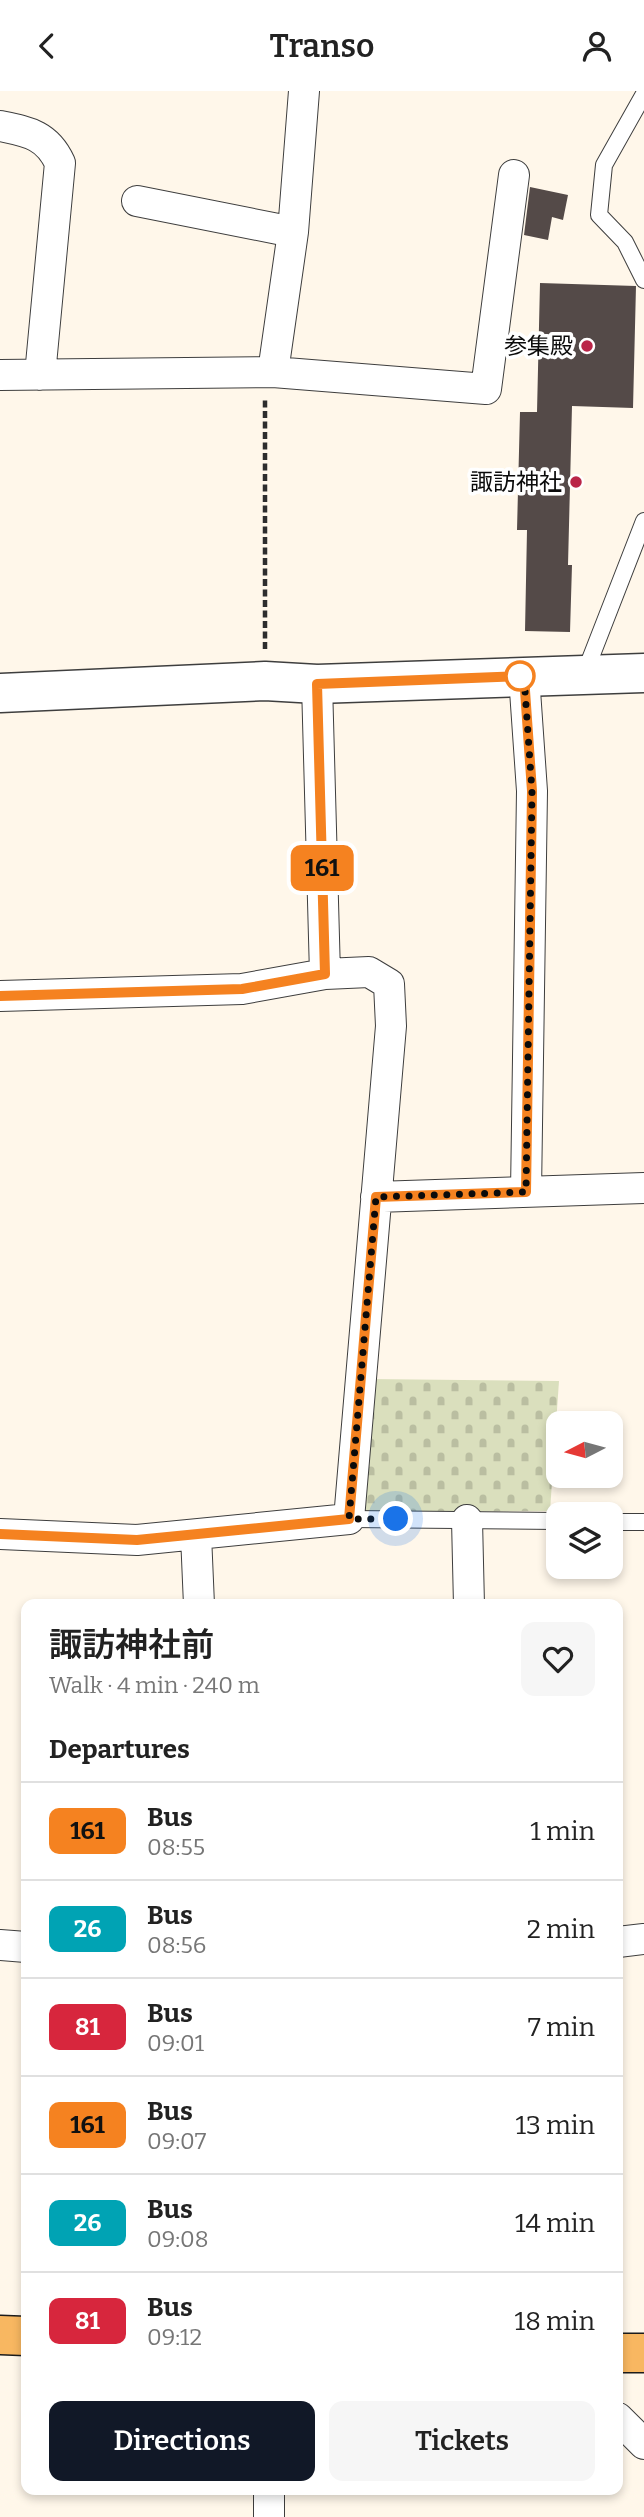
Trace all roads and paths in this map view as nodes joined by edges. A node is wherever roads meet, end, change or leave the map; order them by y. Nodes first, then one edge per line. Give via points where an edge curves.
1 (304, 91) edge
2 (644, 94) edge
3 (0, 126) edge
4 (514, 175) dead end
5 (137, 201) dead end
6 (293, 232) junction
7 (644, 280) edge
8 (272, 372) junction
9 (0, 375) edge
10 (40, 375) junction
11 (644, 521) edge
12 (644, 673) edge
13 (584, 675) junction
14 (524, 676) junction
15 (265, 681) junction
16 (317, 684) junction
17 (0, 693) edge
18 (325, 974) junction
19 (0, 996) edge
20 (644, 1188) edge
21 (526, 1192) junction
22 (376, 1197) junction
23 (349, 1519) junction
24 (467, 1520) junction
25 (546, 1521) edge
26 (623, 1522) edge
27 (644, 1522) edge
28 (0, 1534) edge
29 (196, 1535) junction
30 (199, 1599) edge
31 (469, 1599) edge
32 (644, 1939) edge
33 (623, 1941) edge
34 (0, 1945) edge
35 (21, 1947) edge
36 (0, 2335) edge
37 (21, 2336) edge
38 (623, 2353) edge
39 (644, 2353) edge
40 (623, 2423) edge
41 (644, 2444) edge
42 (269, 2495) edge
43 (269, 2517) edge

1 - 6 street
2 - 7 lane via 604,165 599,215 625,242
3 - 10 street via 25,131 51,145 60,163
4 - 8 street via 486,389
5 - 6 street
6 - 8 street
8 - 10 street
8 - 15 path via 265,386
9 - 10 street
11 - 13 lane
12 - 13 street
13 - 14 street
14 - 16 street
14 - 21 street via 532,791
15 - 16 street
15 - 17 street
16 - 18 street
18 - 19 street via 242,989
18 - 22 street via 369,972 389,984 391,1026
20 - 21 street
21 - 22 street
22 - 23 street
23 - 24 lane
23 - 29 street
24 - 25 lane
24 - 31 street
26 - 27 lane
28 - 29 street via 137,1540
29 - 30 street
32 - 33 street
34 - 35 street
36 - 37 main road
38 - 39 main road
40 - 41 street
42 - 43 street

